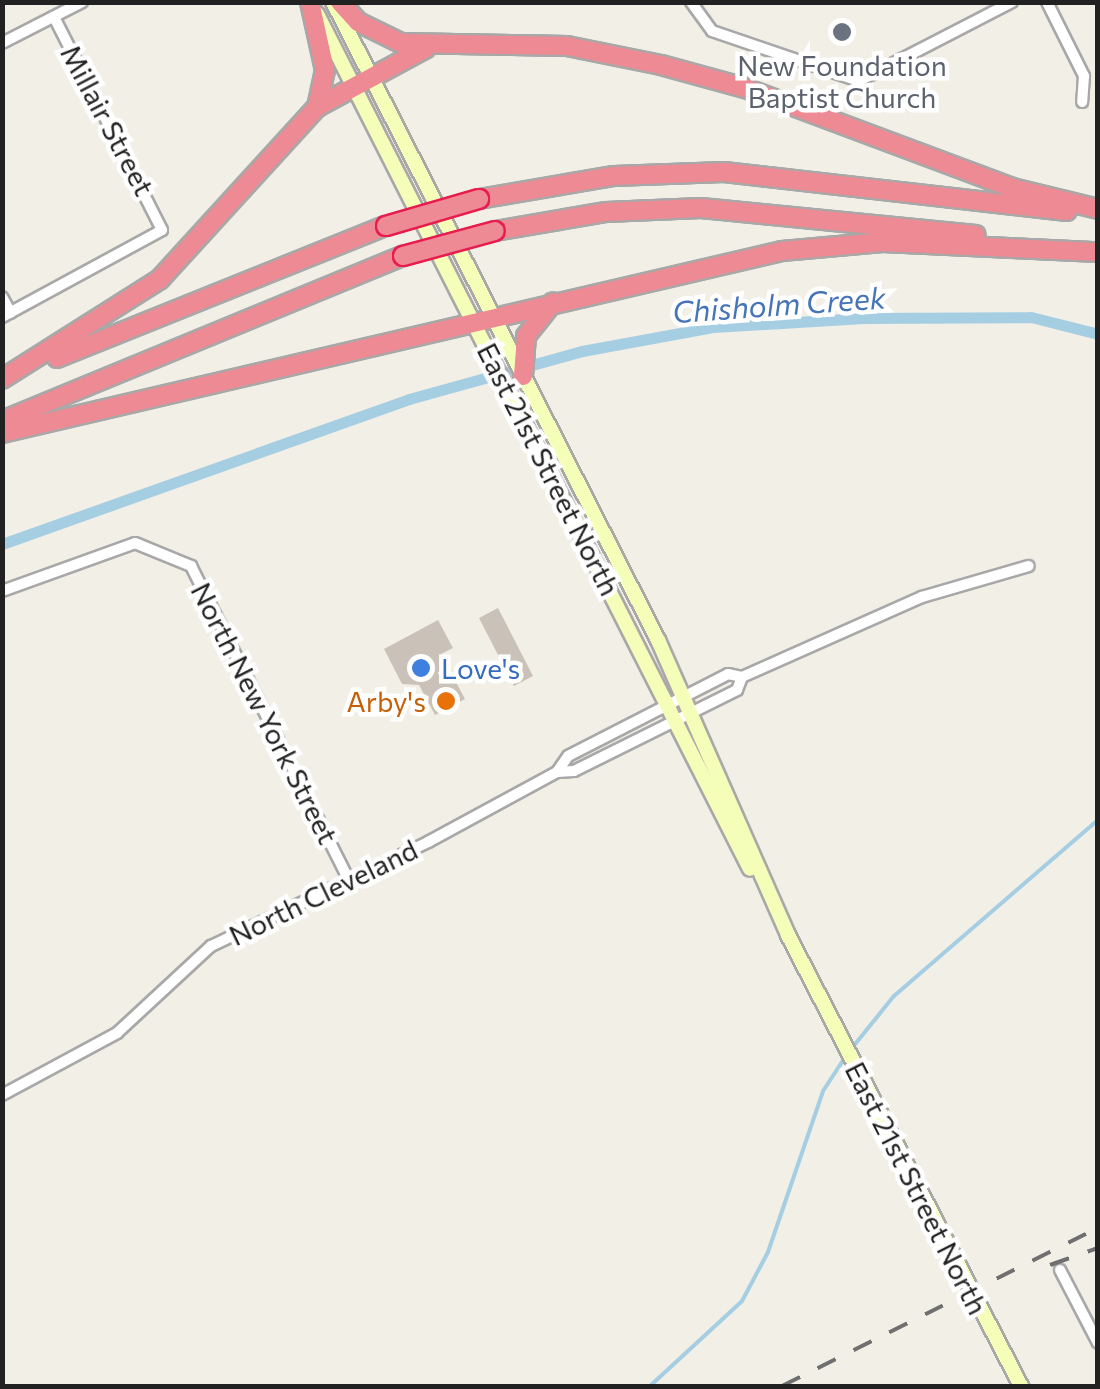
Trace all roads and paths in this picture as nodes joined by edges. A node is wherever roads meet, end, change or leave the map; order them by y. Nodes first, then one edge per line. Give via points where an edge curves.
1 (82, 2) edge
2 (310, 2) edge
3 (337, 2) edge
4 (691, 2) edge
5 (1012, 2) edge
6 (1047, 2) edge
7 (54, 17) junction
8 (2, 43) edge
9 (437, 44) junction
10 (361, 79) junction
11 (1082, 102) dead end
12 (317, 107) junction
13 (1098, 212) edge
14 (1098, 252) edge
15 (2, 296) edge
16 (557, 298) junction
17 (492, 313) junction
18 (7, 315) edge
19 (472, 319) junction
20 (2, 381) edge
21 (528, 385) junction
22 (2, 421) edge
23 (2, 432) edge
24 (1030, 566) dead end
25 (2, 591) edge
26 (742, 677) junction
27 (684, 697) junction
28 (668, 705) junction
29 (691, 713) junction
30 (676, 720) junction
31 (556, 772) junction
32 (349, 880) junction
33 (788, 935) junction
34 (2, 1095) edge
35 (1060, 1270) dead end
36 (1098, 1344) edge
37 (1021, 1386) edge

1 - 7 street
2 - 10 main road, East 21st Street North
2 - 12 highway via 325,70
3 - 9 highway via 382,36
3 - 10 main road, East 21st Street North
4 - 5 street via 700,18 748,46 859,81
6 - 11 street via 1084,76
7 - 8 street
7 - 18 street, Millair Street via 161,224 158,238
9 - 10 highway
9 - 13 highway via 567,46 661,65
10 - 12 highway
10 - 17 main road, East 21st Street North
10 - 19 main road, East 21st Street North
12 - 20 highway via 160,279
13 - 20 highway, bridge via 724,172 614,176 479,199 386,226
14 - 16 highway via 883,242 782,250
14 - 22 highway, bridge via 769,210 606,212 403,256
15 - 18 street
16 - 17 highway
16 - 21 highway via 526,336
17 - 19 highway
17 - 21 main road, East 21st Street North
19 - 23 highway
19 - 28 main road, East 21st Street North
21 - 27 main road, East 21st Street North
24 - 26 street, North Cleveland via 890,609
25 - 32 street, North New York Street via 134,543 191,566
26 - 27 street, North Cleveland via 728,674
26 - 29 street, North Cleveland via 737,690
27 - 28 street, North Cleveland
27 - 29 main road, East 21st Street North
28 - 30 main road, East 21st Street North
28 - 31 street, North Cleveland via 568,756
29 - 30 street, North Cleveland
29 - 33 main road, East 21st Street North
30 - 31 street, North Cleveland via 574,771
30 - 33 main road, East 21st Street North
31 - 32 street, North Cleveland
32 - 34 street, North Cleveland via 211,946 117,1034
33 - 37 main road, East 21st Street North
35 - 36 street

